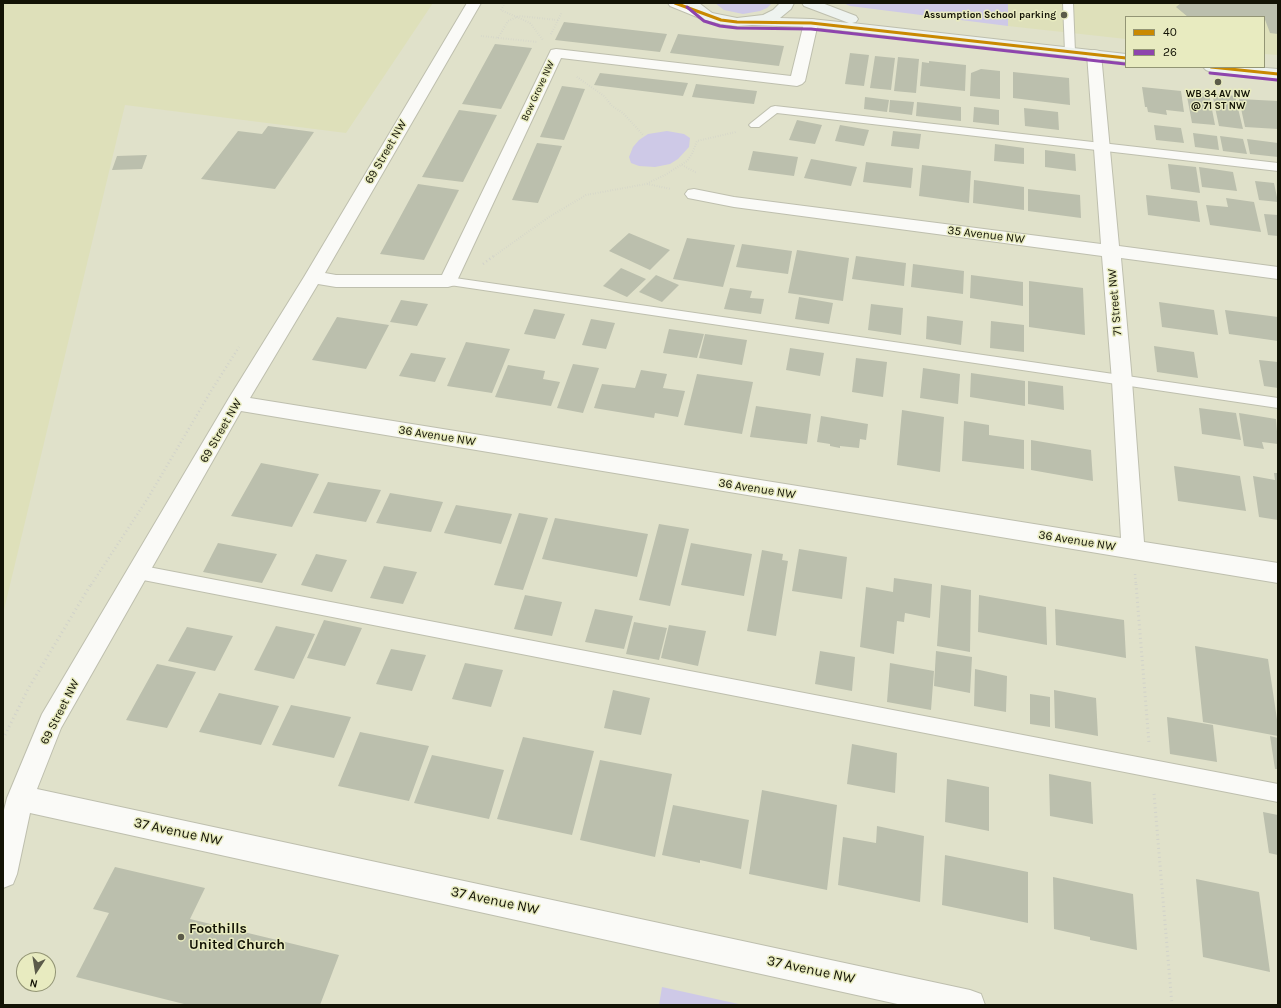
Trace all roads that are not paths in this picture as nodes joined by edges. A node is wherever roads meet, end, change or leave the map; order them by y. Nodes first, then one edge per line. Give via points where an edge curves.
1 (474, 3) edge
2 (675, 3) edge
3 (691, 3) edge
4 (787, 3) edge
5 (809, 3) edge
6 (1068, 3) edge
7 (707, 16) junction
8 (752, 21) junction
9 (811, 23) junction
10 (884, 31) junction
11 (1070, 52) junction
12 (1094, 54) junction
13 (1125, 58) edge
14 (1221, 68) edge
15 (1278, 74) edge
16 (755, 125) road end
17 (1102, 146) junction
18 (1278, 167) edge
19 (694, 194) dead end
20 (1110, 251) junction
21 (1278, 272) edge
22 (313, 277) junction
23 (453, 282) junction
24 (1122, 381) junction
25 (236, 403) junction
26 (1278, 403) edge
27 (1133, 550) junction
28 (138, 572) junction
29 (1278, 574) edge
30 (1278, 793) edge
31 (20, 798) junction
32 (3, 874) edge
33 (970, 1005) edge

1 - 22 street, 69 Street NW
2 - 7 street
3 - 7 street
4 - 8 street via 778,13
5 - 10 street
6 - 11 lane
7 - 8 street via 736,22
8 - 9 street
9 - 10 street
9 - 23 street, Bow Grove NW via 797,81 556,53
10 - 11 street
11 - 12 street
12 - 13 street
12 - 17 street, 71 Street NW
14 - 15 street
16 - 17 lane via 775,109
17 - 18 lane
17 - 20 street, 71 Street NW
19 - 20 street, 35 Avenue NW via 734,202
20 - 21 street, 35 Avenue NW
20 - 24 street, 71 Street NW
22 - 23 street via 336,281
22 - 25 street, 69 Street NW
23 - 24 lane
24 - 26 lane
24 - 27 street, 71 Street NW
25 - 27 street, 36 Avenue NW
25 - 28 street, 69 Street NW
27 - 29 street, 36 Avenue NW
28 - 30 lane
28 - 31 street, 69 Street NW via 51,722
31 - 32 street, 69 Street NW
31 - 33 street, 37 Avenue NW

